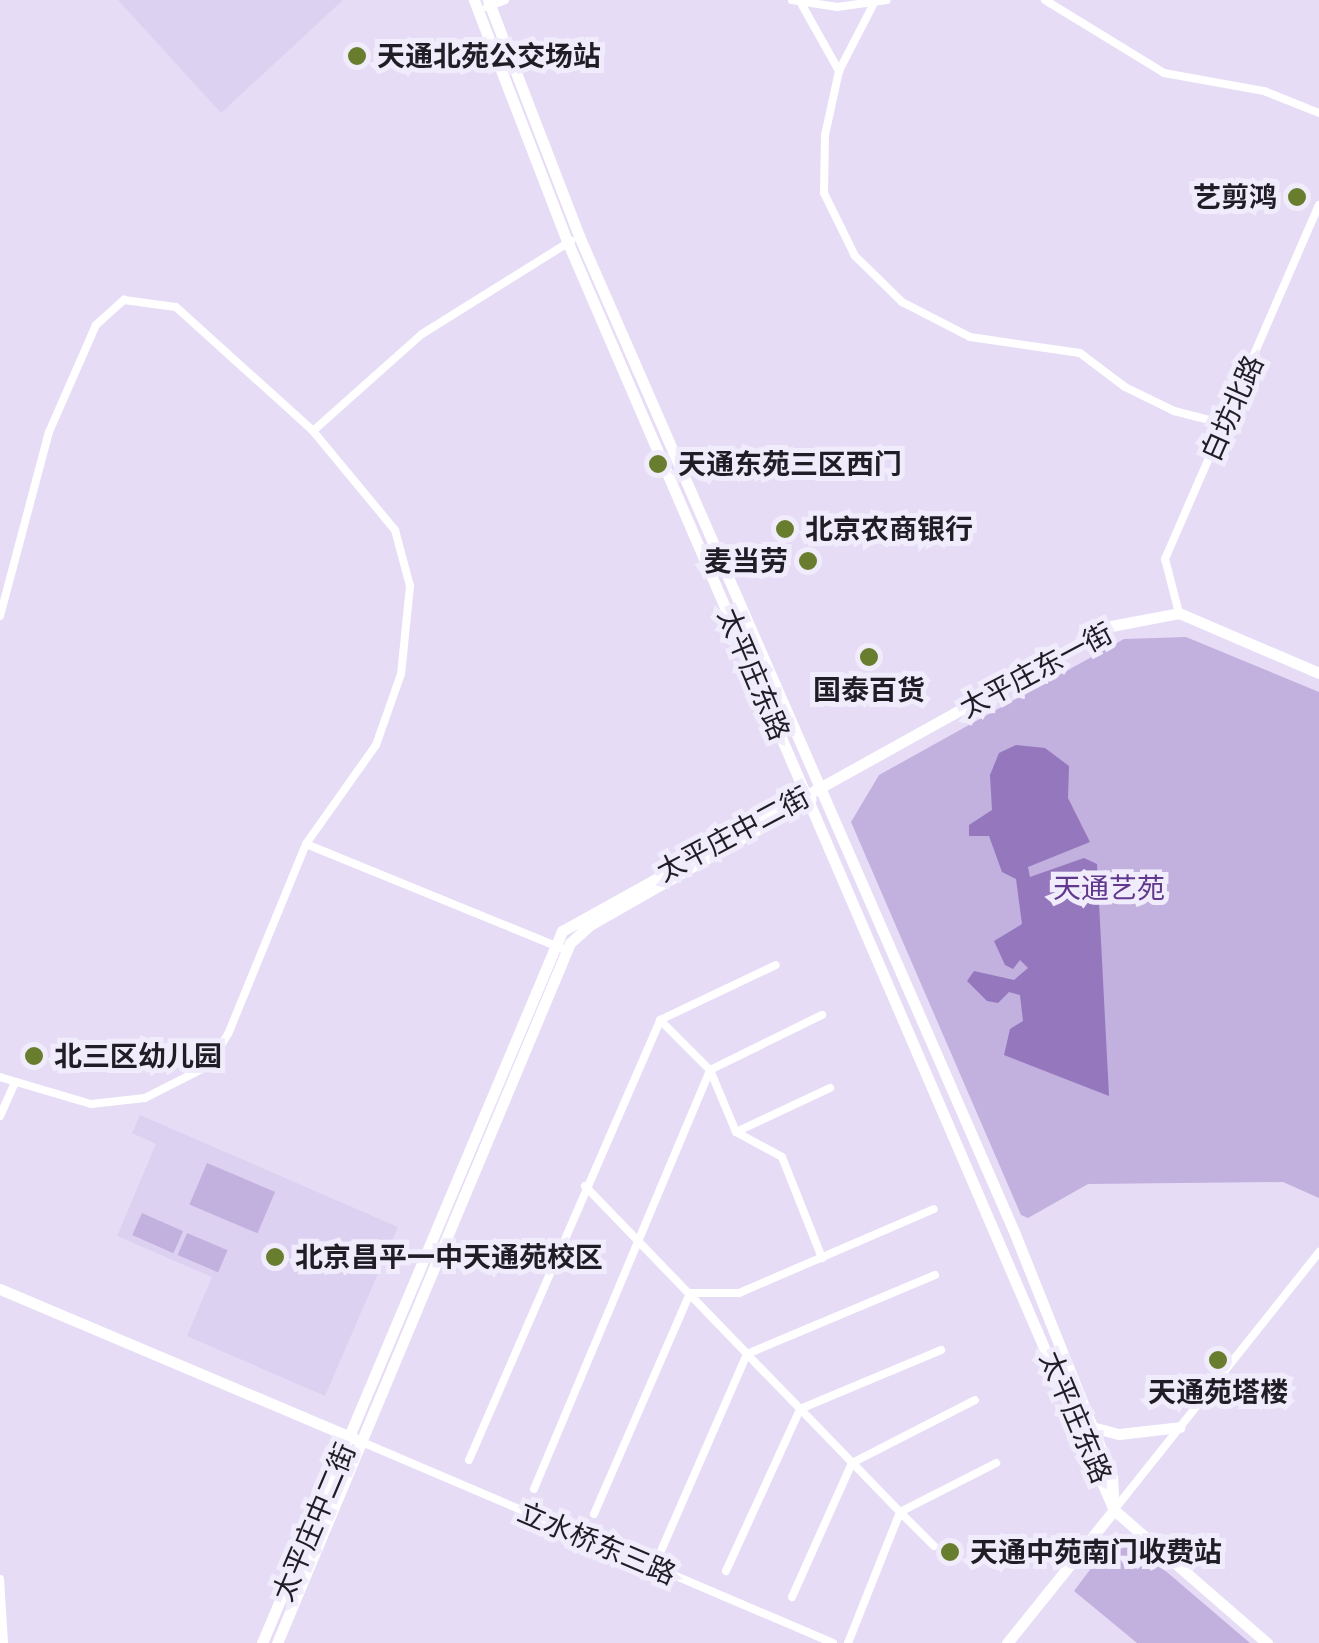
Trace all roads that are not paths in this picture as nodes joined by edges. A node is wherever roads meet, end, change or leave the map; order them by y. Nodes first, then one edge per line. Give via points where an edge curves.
1 (505, 0) edge
2 (792, 0) edge
3 (887, 0) edge
4 (1045, 0) edge
5 (483, 4) edge
6 (802, 5) junction
7 (874, 5) junction
8 (839, 70) junction
9 (1319, 113) edge
10 (1319, 205) edge
11 (573, 239) junction
12 (1225, 424) junction
13 (314, 431) junction
14 (1178, 613) junction
15 (0, 616) edge
16 (1319, 673) edge
17 (818, 787) junction
18 (806, 798) junction
19 (306, 844) junction
20 (560, 948) junction
21 (776, 965) dead end
22 (822, 1015) dead end
23 (660, 1020) junction
24 (710, 1070) junction
25 (0, 1077) edge
26 (14, 1084) junction
27 (830, 1088) dead end
28 (0, 1116) edge
29 (736, 1132) junction
30 (585, 1186) junction
31 (934, 1209) dead end
32 (640, 1240) junction
33 (1319, 1252) edge
34 (822, 1258) junction
35 (935, 1275) dead end
36 (0, 1289) edge
37 (690, 1294) junction
38 (941, 1350) dead end
39 (746, 1354) junction
40 (975, 1400) dead end
41 (800, 1409) junction
42 (1092, 1427) junction
43 (1180, 1427) junction
44 (356, 1439) junction
45 (468, 1460) dead end
46 (852, 1463) junction
47 (996, 1463) dead end
48 (534, 1489) dead end
49 (1114, 1510) junction
50 (900, 1512) junction
51 (594, 1514) dead end
52 (934, 1546) dead end
53 (654, 1567) junction
54 (726, 1571) dead end
55 (0, 1579) edge
56 (792, 1596) dead end
57 (4, 1643) edge
58 (262, 1643) edge
59 (276, 1643) edge
60 (833, 1643) edge
61 (848, 1643) edge
62 (1006, 1643) edge
63 (1268, 1643) edge

1 - 5 street
2 - 6 street
3 - 7 street
4 - 9 street via 1164,73 1264,91
5 - 11 main road, 太平庄东路
6 - 7 street
6 - 8 street
7 - 8 street
8 - 12 street via 825,135 824,193 855,256 902,302 970,338 1080,354 1158,403
10 - 12 street, 白坊北路
11 - 13 street via 422,334
11 - 17 main road, 太平庄东路
11 - 18 main road, 太平庄东路
12 - 14 street, 白坊北路 via 1165,558
13 - 15 street via 176,306 124,300 96,325 48,432
13 - 19 street via 395,530 410,586 410,626 376,745
14 - 16 main road
14 - 17 main road, 太平庄东一街 via 1112,626
17 - 18 main road, 太平庄中二街
17 - 42 main road, 太平庄东路
18 - 20 main road, 太平庄中二街 via 574,921
18 - 49 main road, 太平庄东路
19 - 20 street
19 - 26 street via 228,1034 208,1066 145,1098 91,1104
20 - 44 main road, 太平庄中二街
21 - 23 street
22 - 24 street
23 - 24 street
23 - 30 street
24 - 29 street
24 - 32 street
25 - 26 street
26 - 28 street
27 - 29 street
29 - 34 street via 782,1157
30 - 32 street
30 - 45 street
31 - 34 street
32 - 37 street
32 - 48 street
33 - 43 street
34 - 37 street via 739,1293
35 - 39 street
36 - 44 main road
37 - 39 street
37 - 51 street
38 - 41 street
39 - 41 street
39 - 53 street
40 - 46 street
41 - 46 street
41 - 54 street
42 - 43 main road via 1118,1434
42 - 49 main road, 太平庄东路 via 1112,1476
43 - 49 street
44 - 53 street, 立水桥东三路
44 - 58 main road, 太平庄中二街
44 - 59 main road, 太平庄中二街
46 - 50 street
46 - 56 street
47 - 50 street
49 - 62 main road
49 - 63 main road, 太平庄东路
50 - 52 street
50 - 61 street
53 - 60 street, 立水桥东三路
55 - 57 street

